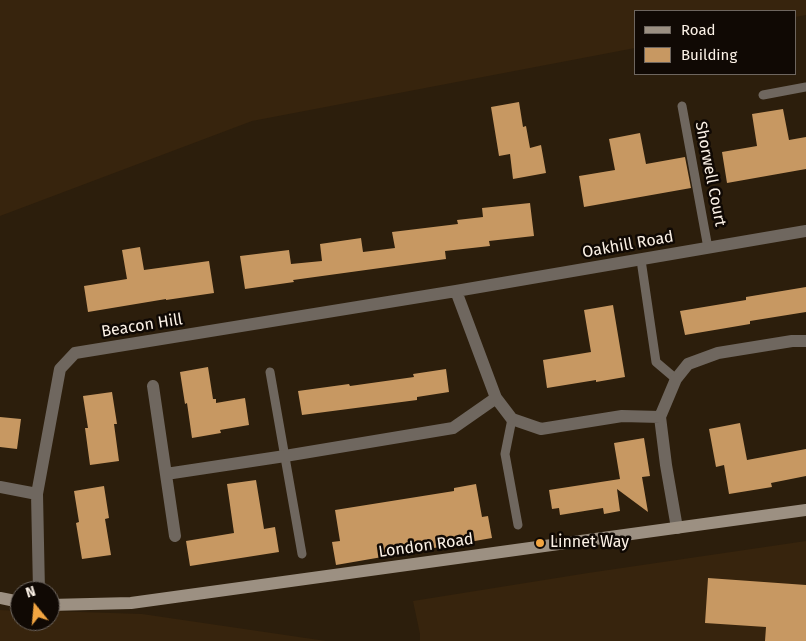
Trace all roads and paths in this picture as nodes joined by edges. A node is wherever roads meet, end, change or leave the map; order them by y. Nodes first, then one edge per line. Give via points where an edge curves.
1 (806, 87) edge
2 (763, 94) dead end
3 (682, 106) dead end
4 (806, 231) edge
5 (708, 248) junction
6 (640, 260) junction
7 (456, 292) junction
8 (806, 342) edge
9 (270, 372) dead end
10 (676, 379) junction
11 (153, 386) dead end
12 (496, 398) junction
13 (660, 417) junction
14 (512, 419) junction
15 (286, 456) junction
16 (166, 474) junction
17 (0, 487) edge
18 (37, 494) junction
19 (806, 510) edge
20 (518, 525) dead end
21 (677, 528) junction
22 (175, 536) dead end
23 (302, 554) dead end
24 (39, 581) edge
25 (60, 605) edge

1 - 2 lane
3 - 5 lane, Shorwell Court
4 - 5 street, Oakhill Road
5 - 6 street, Oakhill Road
6 - 7 street, Oakhill Road
6 - 10 lane via 656,362
7 - 12 street
7 - 18 street, Beacon Hill via 75,353 60,369
8 - 10 street via 792,341 718,353 688,364
9 - 15 lane
10 - 13 street
11 - 16 street
12 - 14 street
12 - 15 street via 453,428
13 - 14 street via 622,416 541,429
13 - 21 street
14 - 20 lane via 505,454
15 - 16 street
15 - 23 lane
16 - 22 street
17 - 18 street
18 - 24 street, Beacon Hill
19 - 21 street, London Road
21 - 25 street, London Road via 131,603

